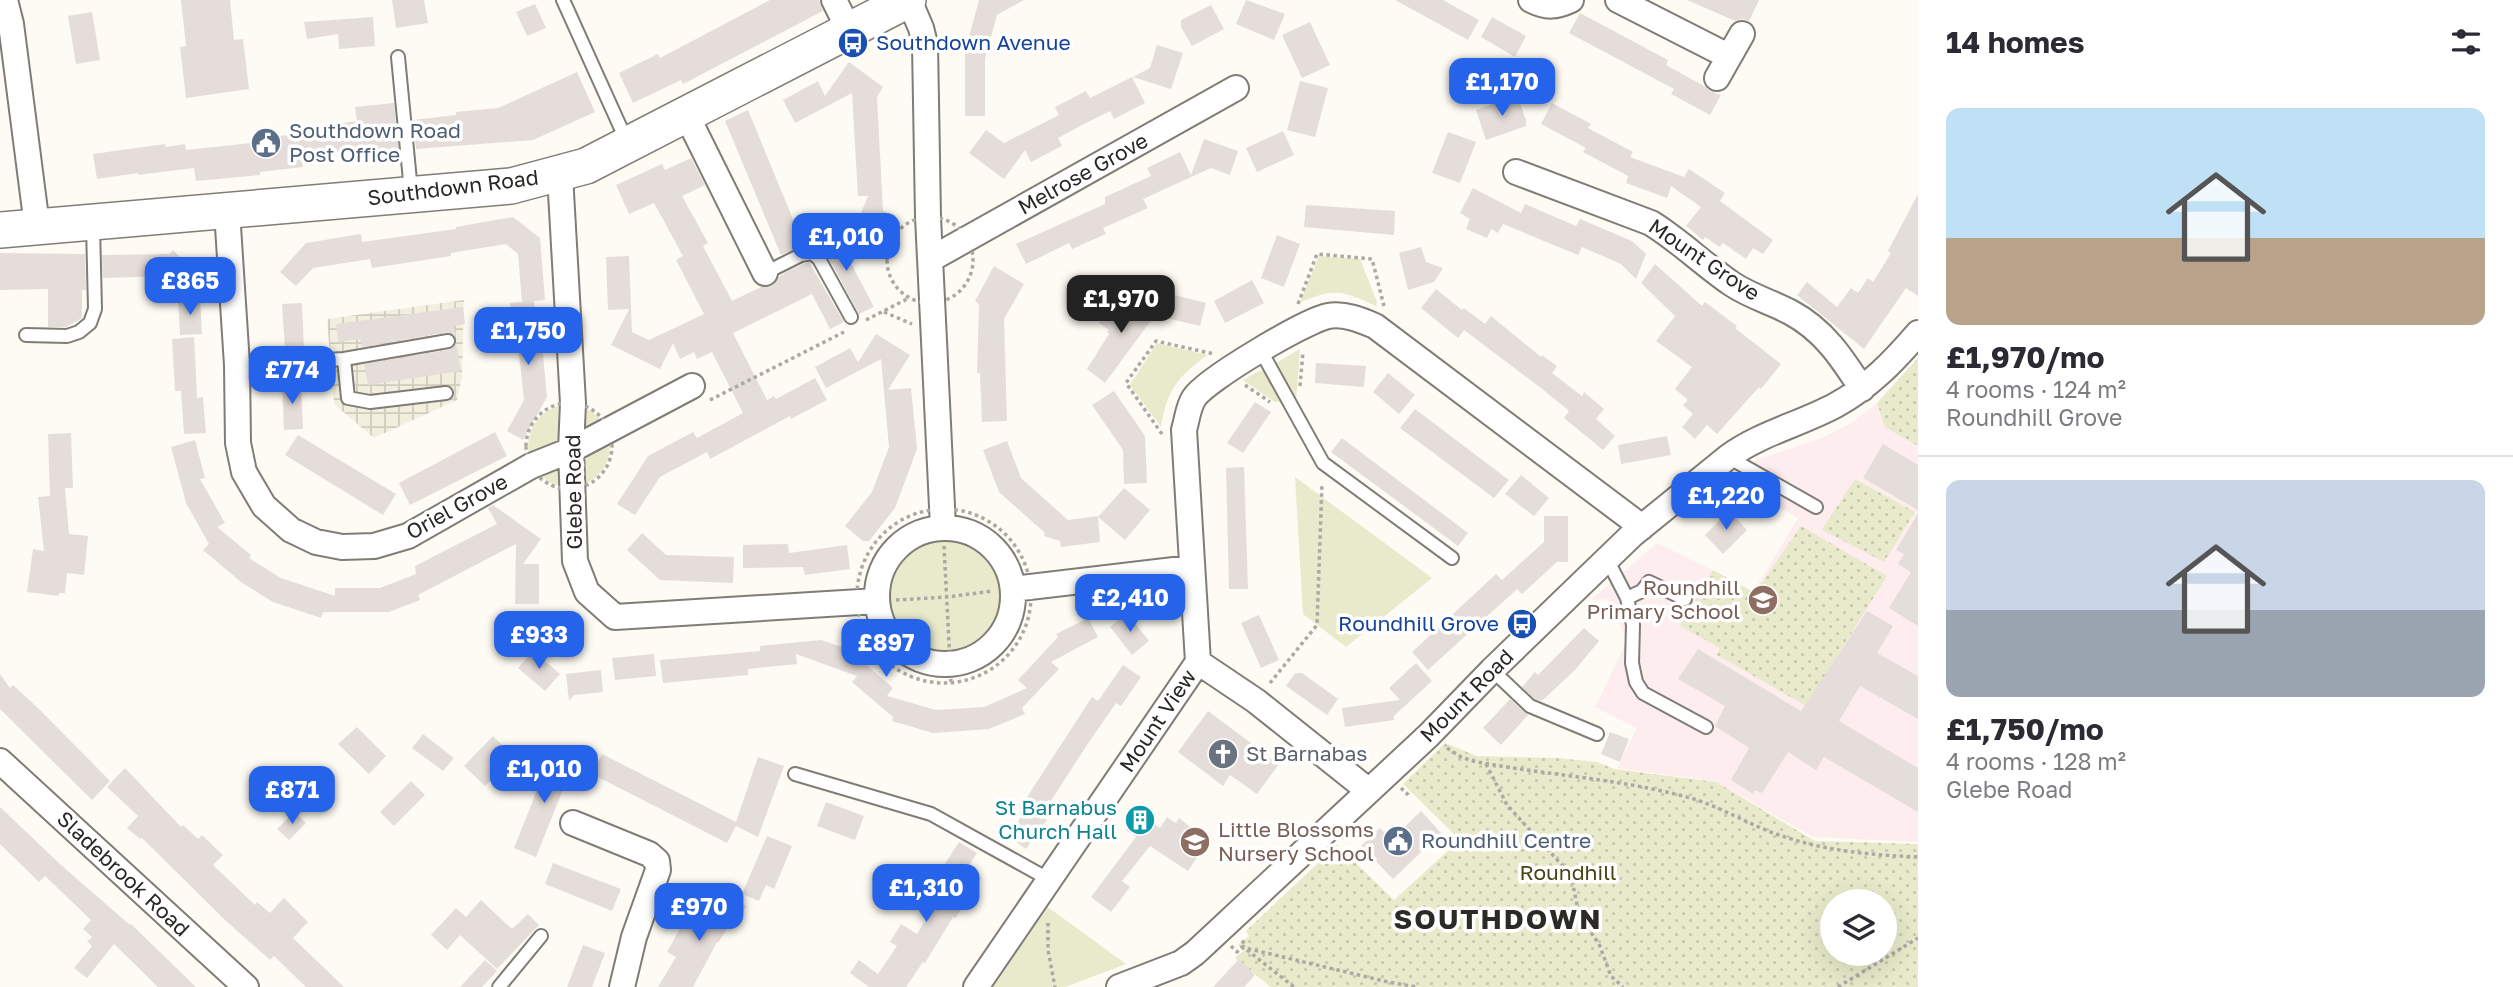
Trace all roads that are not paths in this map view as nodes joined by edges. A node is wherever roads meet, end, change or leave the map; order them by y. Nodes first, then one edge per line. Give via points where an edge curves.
1 (5, 0) edge
2 (563, 0) edge
3 (909, 0) edge
4 (1531, 0) edge
5 (1571, 0) edge
6 (1618, 0) edge
7 (842, 15) edge
8 (1742, 34) dead end
9 (7, 43) edge
10 (1728, 56) junction
11 (398, 57) dead end
12 (1717, 78) dead end
13 (1236, 88) dead end
14 (686, 114) junction
15 (628, 144) junction
16 (1516, 172) dead end
17 (560, 175) junction
18 (411, 195) junction
19 (227, 211) junction
20 (93, 222) junction
21 (37, 226) junction
22 (0, 230) edge
23 (931, 259) junction
24 (765, 273) joint
25 (855, 321) road end
26 (1918, 333) edge
27 (26, 335) dead end
28 (448, 341) dead end
29 (1261, 351) junction
30 (344, 359) junction
31 (237, 365) junction
32 (692, 386) road end
33 (1862, 389) junction
34 (446, 393) dead end
35 (571, 450) junction
36 (1728, 457) junction
37 (1816, 507) dead end
38 (942, 518) junction
39 (1642, 527) junction
40 (1452, 558) dead end
41 (1607, 559) junction
42 (1191, 568) junction
43 (1022, 588) junction
44 (1627, 598) junction
45 (1685, 599) dead end
46 (867, 602) junction
47 (1198, 662) junction
48 (1492, 670) junction
49 (1706, 727) dead end
50 (1597, 734) dead end
51 (0, 761) edge
52 (795, 774) dead end
53 (1369, 791) junction
54 (573, 823) dead end
55 (1047, 884) junction
56 (541, 936) dead end
57 (246, 987) edge
58 (499, 987) edge
59 (622, 987) edge
60 (976, 987) edge
61 (1121, 987) edge

1 - 9 street
2 - 15 lane
3 - 7 street, Southdown Road
3 - 23 street via 925,44
4 - 5 street via 1556,7
6 - 10 street
7 - 14 street, Southdown Road
8 - 10 street
9 - 21 street
10 - 12 street
11 - 18 lane
13 - 23 street, Melrose Grove
14 - 15 street, Southdown Road
14 - 24 street
15 - 17 street, Southdown Road
16 - 33 street, Mount Grove via 1651,223 1671,235 1731,283 1818,330
17 - 18 street, Southdown Road via 511,186
17 - 35 street, Glebe Road via 573,402
18 - 19 street, Southdown Road
19 - 20 street, Southdown Road
19 - 31 street, Oriel Grove
20 - 21 street, Southdown Road
20 - 27 lane via 95,309 90,323 67,336
21 - 22 street, Southdown Road
23 - 38 street
24 - 25 lane via 812,253
26 - 33 street, Mount Road
28 - 30 lane
29 - 39 street via 1329,316 1356,318 1375,326
29 - 40 lane via 1323,463
29 - 42 street via 1207,384 1193,399 1184,430
30 - 31 lane
30 - 34 lane via 348,398 370,402
31 - 35 street, Oriel Grove via 238,443 244,472 264,506 290,530 316,542 374,546 408,536 531,466
32 - 35 street, Oriel Grove
33 - 36 street, Mount Road
35 - 46 street, Glebe Road via 575,561 587,592 615,617
36 - 37 lane
36 - 39 street, Mount Road
38 - 43 street via 997,551
38 - 46 street via 905,540 886,560
39 - 41 street, Mount Road
41 - 44 lane
41 - 48 street, Mount Road
42 - 43 street
42 - 47 street
43 - 46 street via 992,646 950,673 904,651
44 - 45 lane via 1642,591 1648,582
44 - 49 lane via 1636,682 1643,693
47 - 53 street via 1256,701
47 - 55 street, Mount View
48 - 50 lane via 1530,706
48 - 53 street, Mount Road
51 - 57 street, Sladebrook Road
52 - 55 lane via 931,814
53 - 61 street, Mount Road via 1195,953
54 - 59 street via 657,861
55 - 60 street, Mount View
56 - 58 lane

